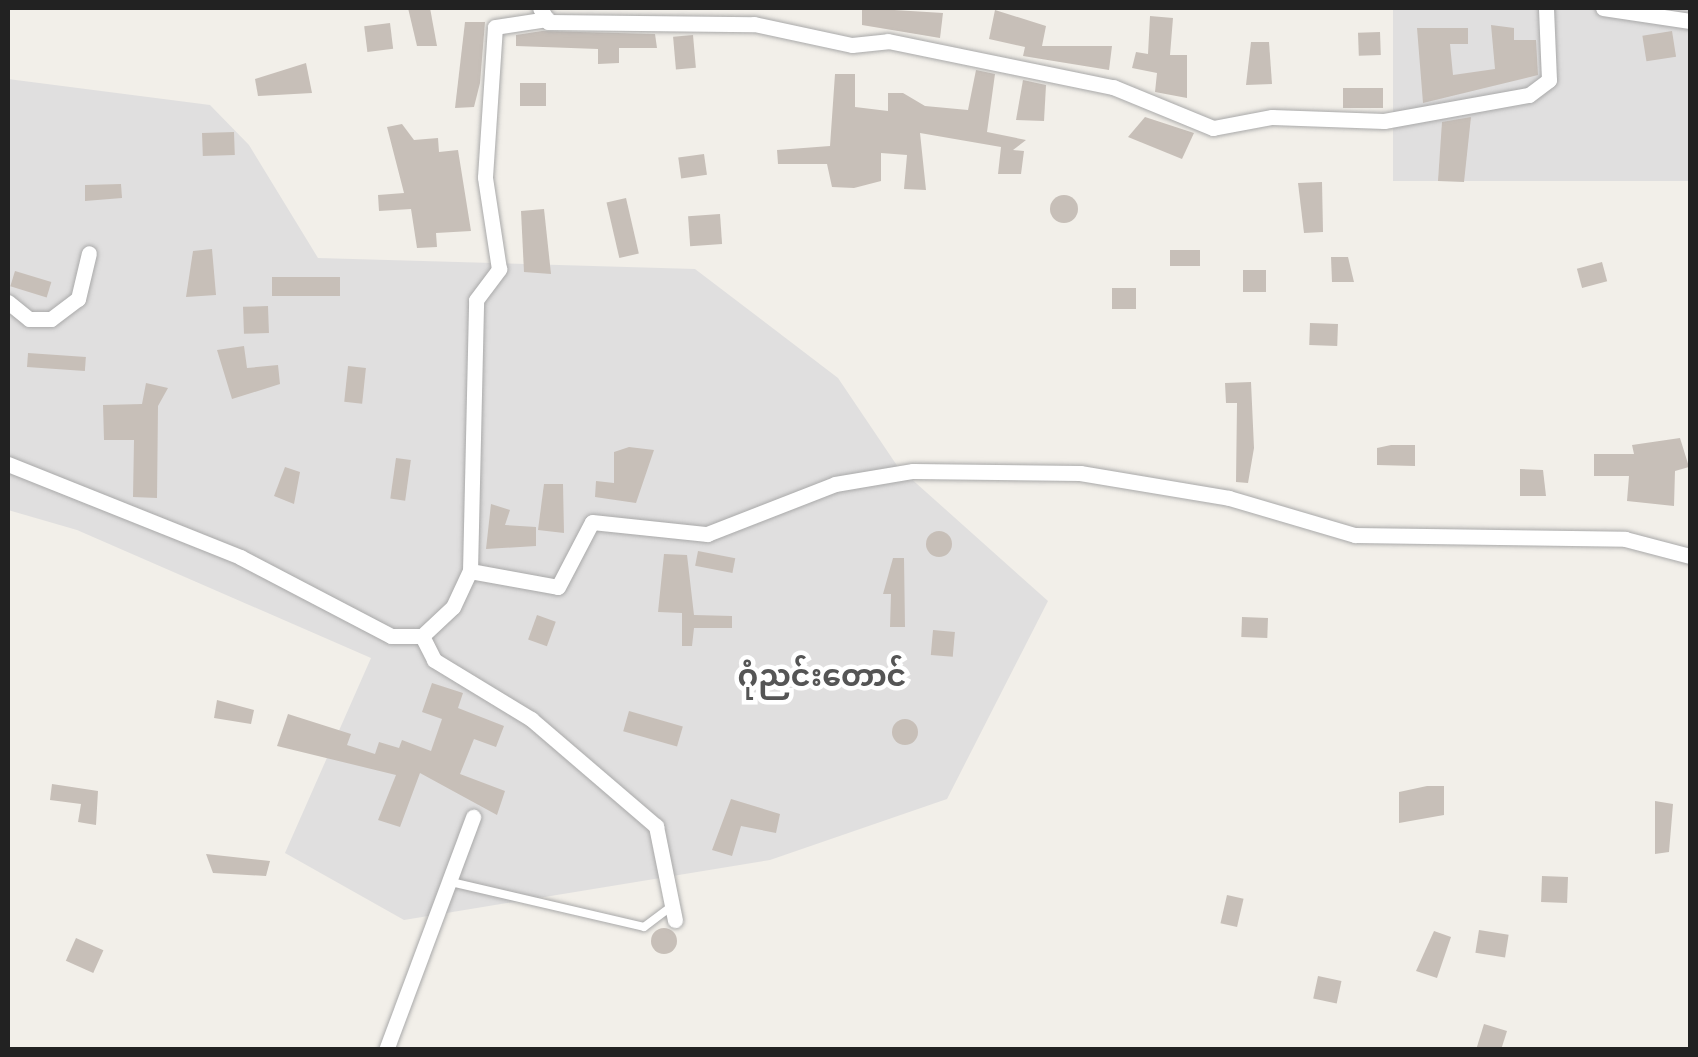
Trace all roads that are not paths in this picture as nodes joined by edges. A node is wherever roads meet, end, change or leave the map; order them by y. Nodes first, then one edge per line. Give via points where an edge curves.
1 (1546, 8) edge
2 (1603, 8) edge
3 (543, 13) edge
4 (1690, 21) edge
5 (89, 253) dead end
6 (8, 302) edge
7 (8, 464) edge
8 (1690, 556) edge
9 (470, 571) junction
10 (422, 636) junction
11 (473, 817) dead end
12 (450, 882) junction
13 (672, 914) joint
14 (386, 1050) edge

1 - 3 street via 1549,80 1529,95 1384,122 1272,116 1213,128 1113,87 888,42 852,45 754,24
2 - 4 street
3 - 9 street via 496,27 486,177 499,269 476,300
5 - 6 street via 78,299 51,319 29,320
7 - 10 street via 240,557 360,626
8 - 9 street via 1626,538 1355,535 1229,498 1080,473 913,471 835,484 707,534 592,522 558,587
9 - 10 street via 452,607
10 - 13 street via 434,660 530,719 656,826
11 - 12 street
12 - 13 lane via 644,927
12 - 14 street

